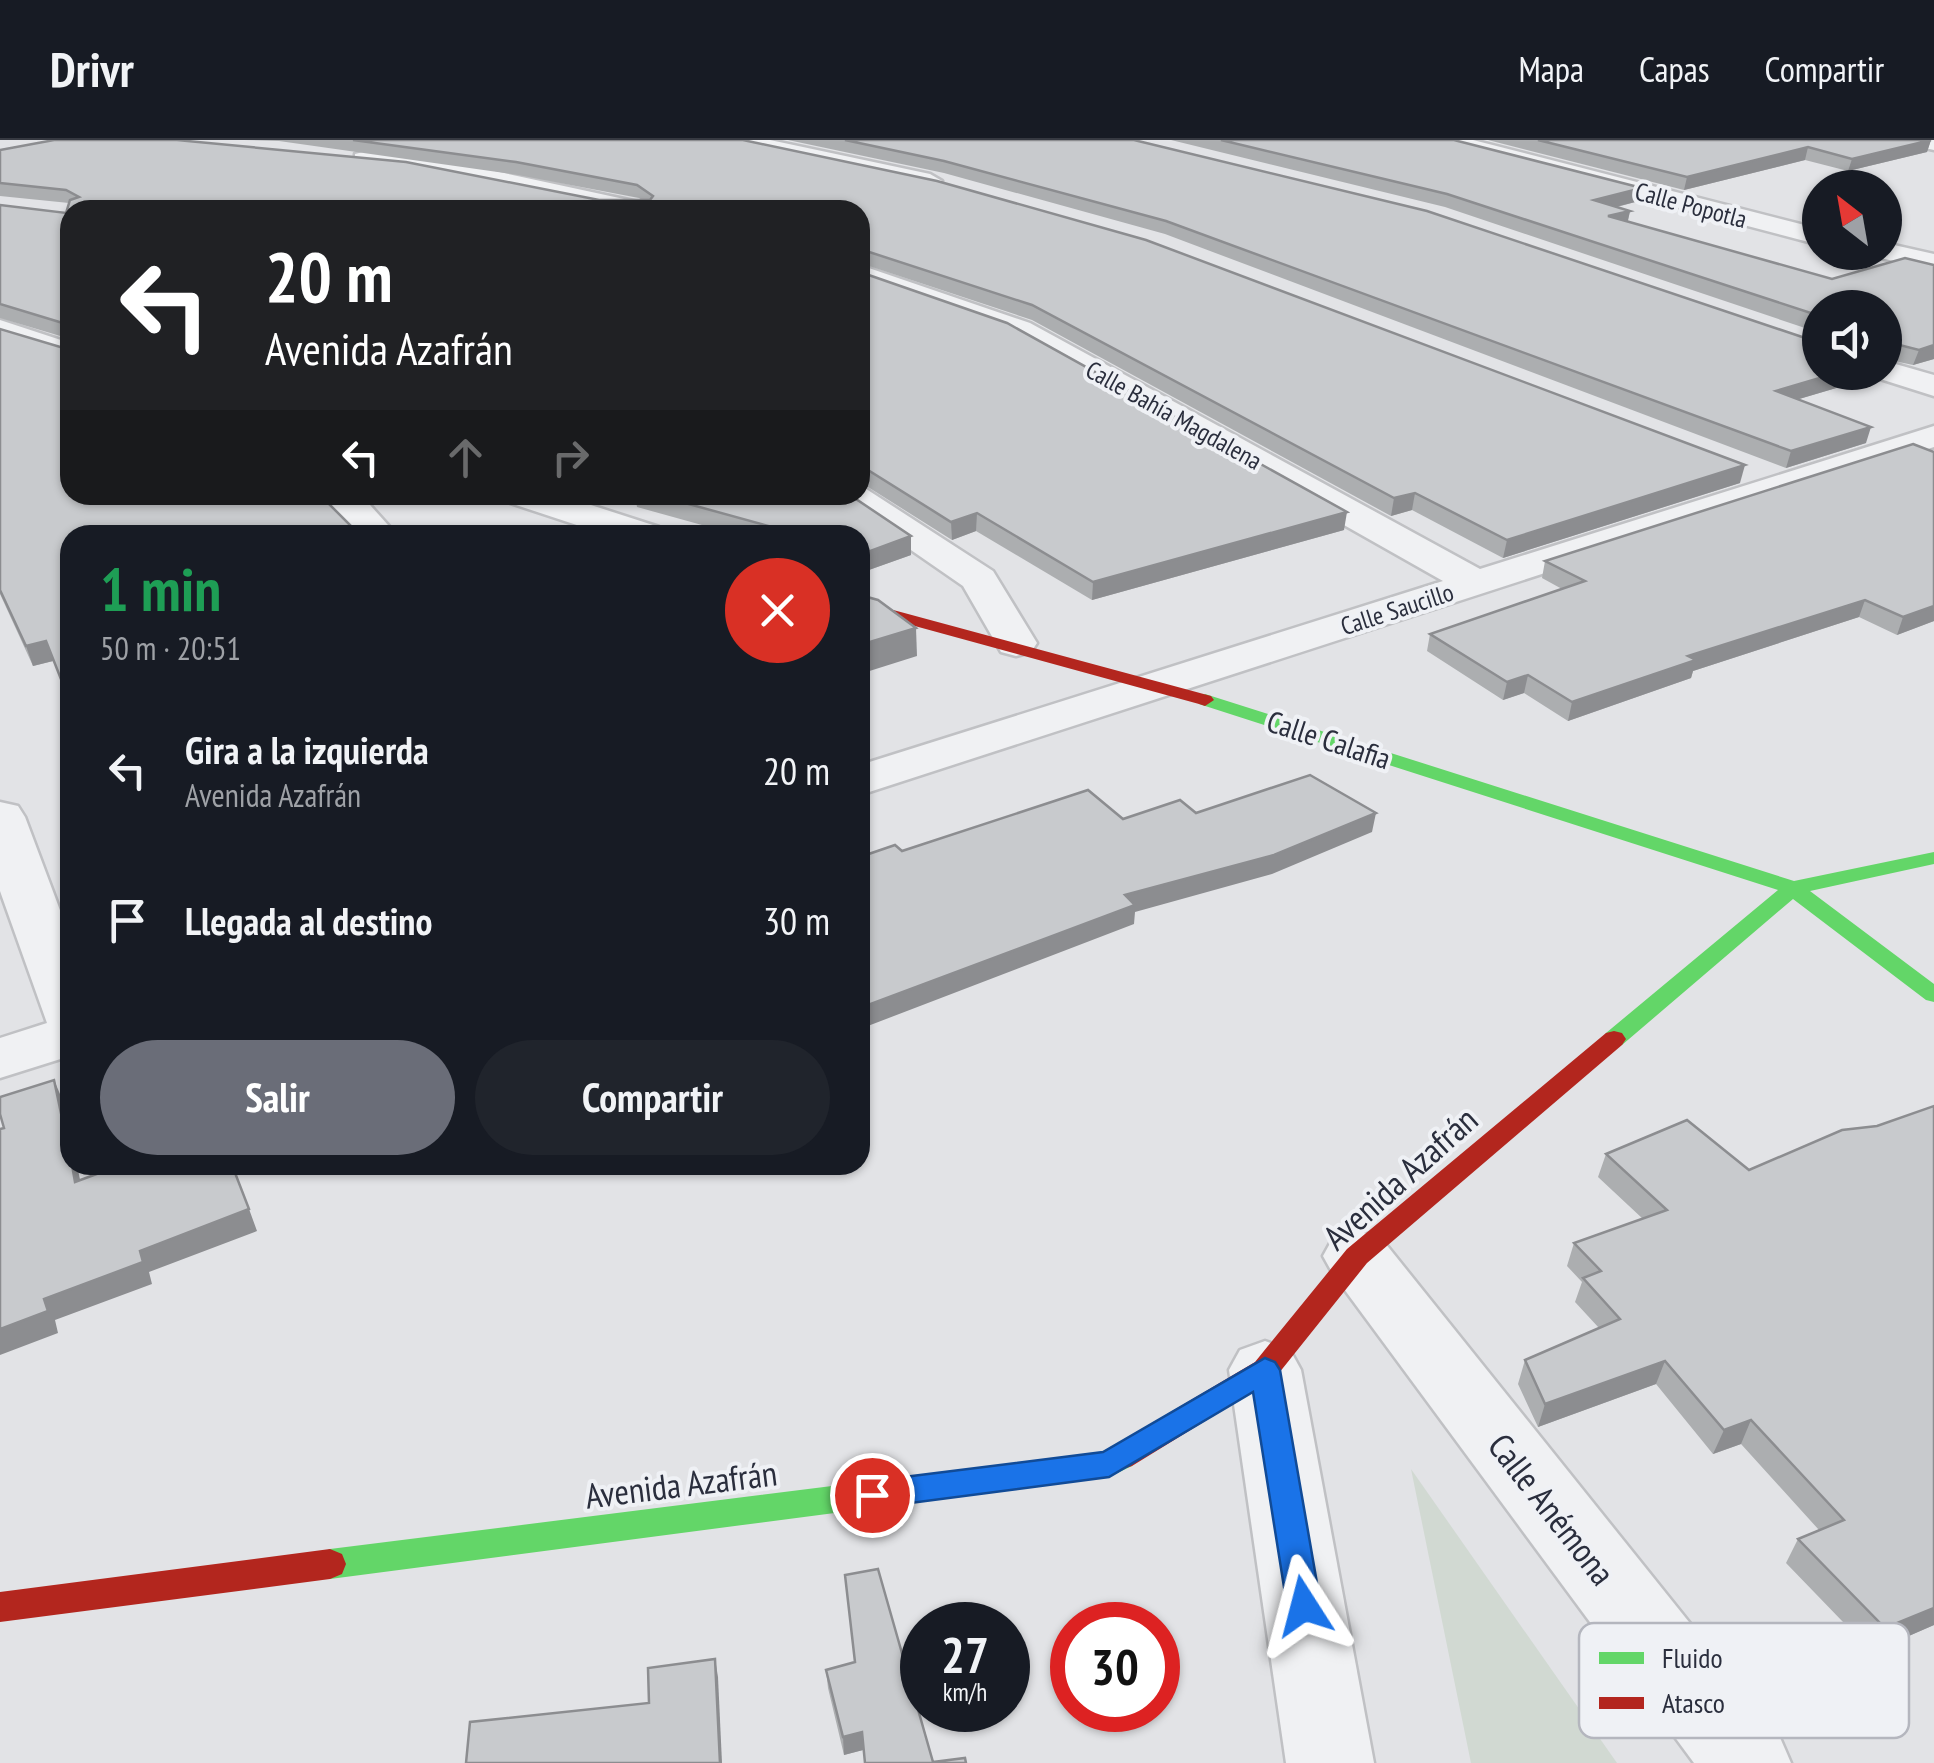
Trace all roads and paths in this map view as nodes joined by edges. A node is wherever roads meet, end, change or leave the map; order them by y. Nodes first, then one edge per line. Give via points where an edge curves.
1 (738, 140) edge
2 (1447, 140) edge
3 (1919, 140) edge
4 (1934, 143) edge
5 (340, 156) edge
6 (960, 189) edge
7 (593, 200) edge
8 (1802, 232) edge
9 (1902, 255) edge
10 (1934, 262) edge
11 (870, 277) edge
12 (0, 328) edge
13 (60, 349) edge
14 (1902, 376) edge
15 (1934, 386) edge
16 (1934, 436) edge
17 (351, 505) edge
18 (554, 505) edge
19 (870, 505) edge
20 (369, 525) edge
21 (615, 525) edge
22 (1476, 584) junction
23 (870, 608) edge
24 (1016, 644) junction
25 (1160, 685) junction
26 (870, 779) edge
27 (0, 817) edge
28 (1934, 858) edge
29 (1793, 888) junction
30 (60, 986) edge
31 (1934, 996) edge
32 (60, 1039) edge
33 (0, 1058) edge
34 (1357, 1256) junction
35 (1265, 1370) junction
36 (0, 1607) edge
37 (1639, 1623) edge
38 (1728, 1738) edge
39 (1330, 1763) edge
40 (1747, 1763) edge

1 - 6 street
2 - 8 street, Calle Popotla
3 - 4 street
5 - 7 street via 476,174
9 - 10 street
11 - 22 street, Calle Bahía Magdalena via 1019,329
12 - 13 street
14 - 15 street
16 - 22 street, Calle Saucillo via 1767,477
17 - 20 street
18 - 21 street
19 - 24 street via 979,579
22 - 25 street, Calle Saucillo
23 - 24 street, Calle Calafia
24 - 25 street, Calle Calafia
25 - 26 street, Calle Saucillo
25 - 29 street, Calle Calafia
27 - 30 street
28 - 29 street, Avenida Azafrán
29 - 31 street
29 - 34 street, Avenida Azafrán
32 - 33 street
34 - 35 street, Avenida Azafrán
34 - 37 street, Calle Anémona
35 - 36 street, Avenida Azafrán via 1109,1464
35 - 39 street
38 - 40 street, Calle Anémona

